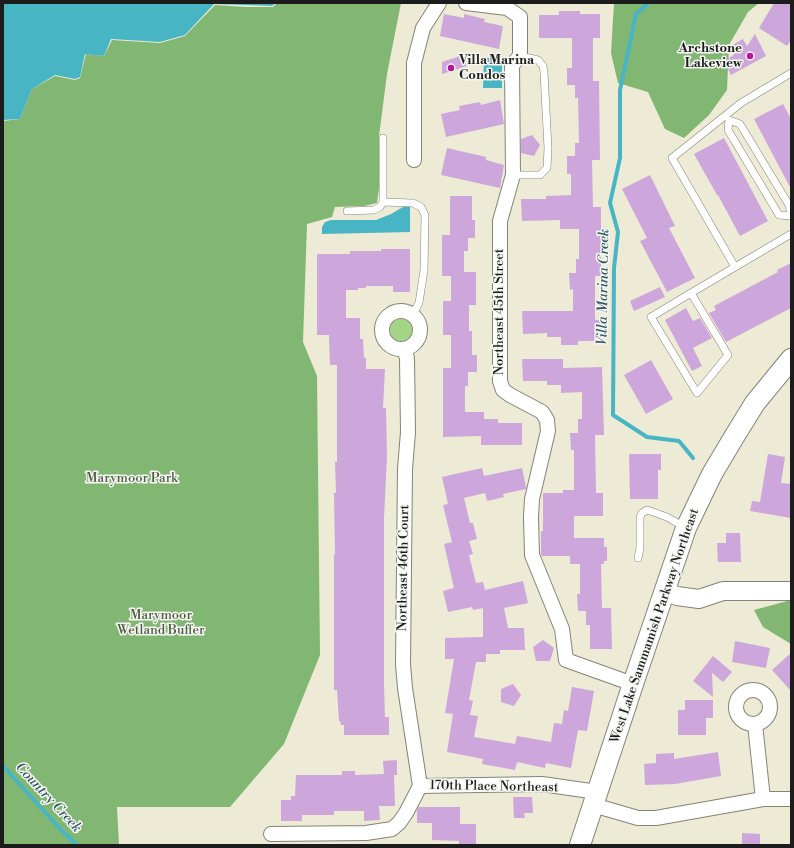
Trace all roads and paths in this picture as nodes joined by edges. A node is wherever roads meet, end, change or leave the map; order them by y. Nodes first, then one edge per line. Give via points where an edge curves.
1 (439, 3) edge
2 (466, 3) edge
3 (520, 10) edge
4 (520, 56) junction
5 (791, 73) edge
6 (727, 118) junction
7 (383, 138) dead end
8 (414, 160) dead end
9 (513, 175) junction
10 (383, 202) junction
11 (347, 211) dead end
12 (791, 216) edge
13 (791, 234) edge
14 (735, 267) junction
15 (691, 293) junction
16 (413, 314) junction
17 (404, 349) junction
18 (791, 359) edge
19 (686, 528) junction
20 (638, 558) dead end
21 (791, 590) edge
22 (664, 592) junction
23 (633, 684) junction
24 (755, 724) dead end
25 (420, 786) junction
26 (595, 799) junction
27 (764, 799) junction
28 (791, 799) edge
29 (272, 834) dead end
30 (580, 845) edge

1 - 8 street via 423,28 414,63
2 - 3 street, Northeast 45th Street
3 - 4 street, Northeast 45th Street
4 - 9 street, Northeast 45th Street via 512,65
4 - 9 lane via 538,60 544,73 547,168 540,174
5 - 6 lane via 741,103
6 - 12 lane via 740,124 789,205
6 - 12 lane via 728,130 779,215
6 - 14 lane via 672,158
7 - 10 lane
9 - 23 street, Northeast 45th Street via 500,221 500,382 502,390 542,412 548,420 548,431 532,499 532,555 562,629 566,660
10 - 11 lane via 374,210
10 - 16 lane via 413,203 421,207 425,215 424,270 419,304
13 - 14 lane
14 - 15 lane
15 - 15 lane via 650,317 697,393 728,355
16 - 17 street via 420,325 419,338
16 - 17 street via 407,311 394,311 384,319 382,325 381,331 386,343 391,347
17 - 25 street, Northeast 46th Court via 407,358 408,432 405,469 403,664
18 - 19 main road, West Lake Sammamish Parkway Northeast via 755,404 734,437 712,474
19 - 20 lane via 653,512 647,510 642,513
19 - 22 main road, West Lake Sammamish Parkway Northeast
21 - 22 street via 723,591 699,599
22 - 23 main road, West Lake Sammamish Parkway Northeast
23 - 26 main road, West Lake Sammamish Parkway Northeast
24 - 27 street
25 - 26 street, 170th Place Northeast via 542,784
25 - 29 street, 170th Place Northeast via 406,813 392,829 366,833
26 - 27 street, 170th Place Northeast via 638,818 656,818
26 - 30 main road, West Lake Sammamish Parkway Northeast
27 - 28 street, 170th Place Northeast

